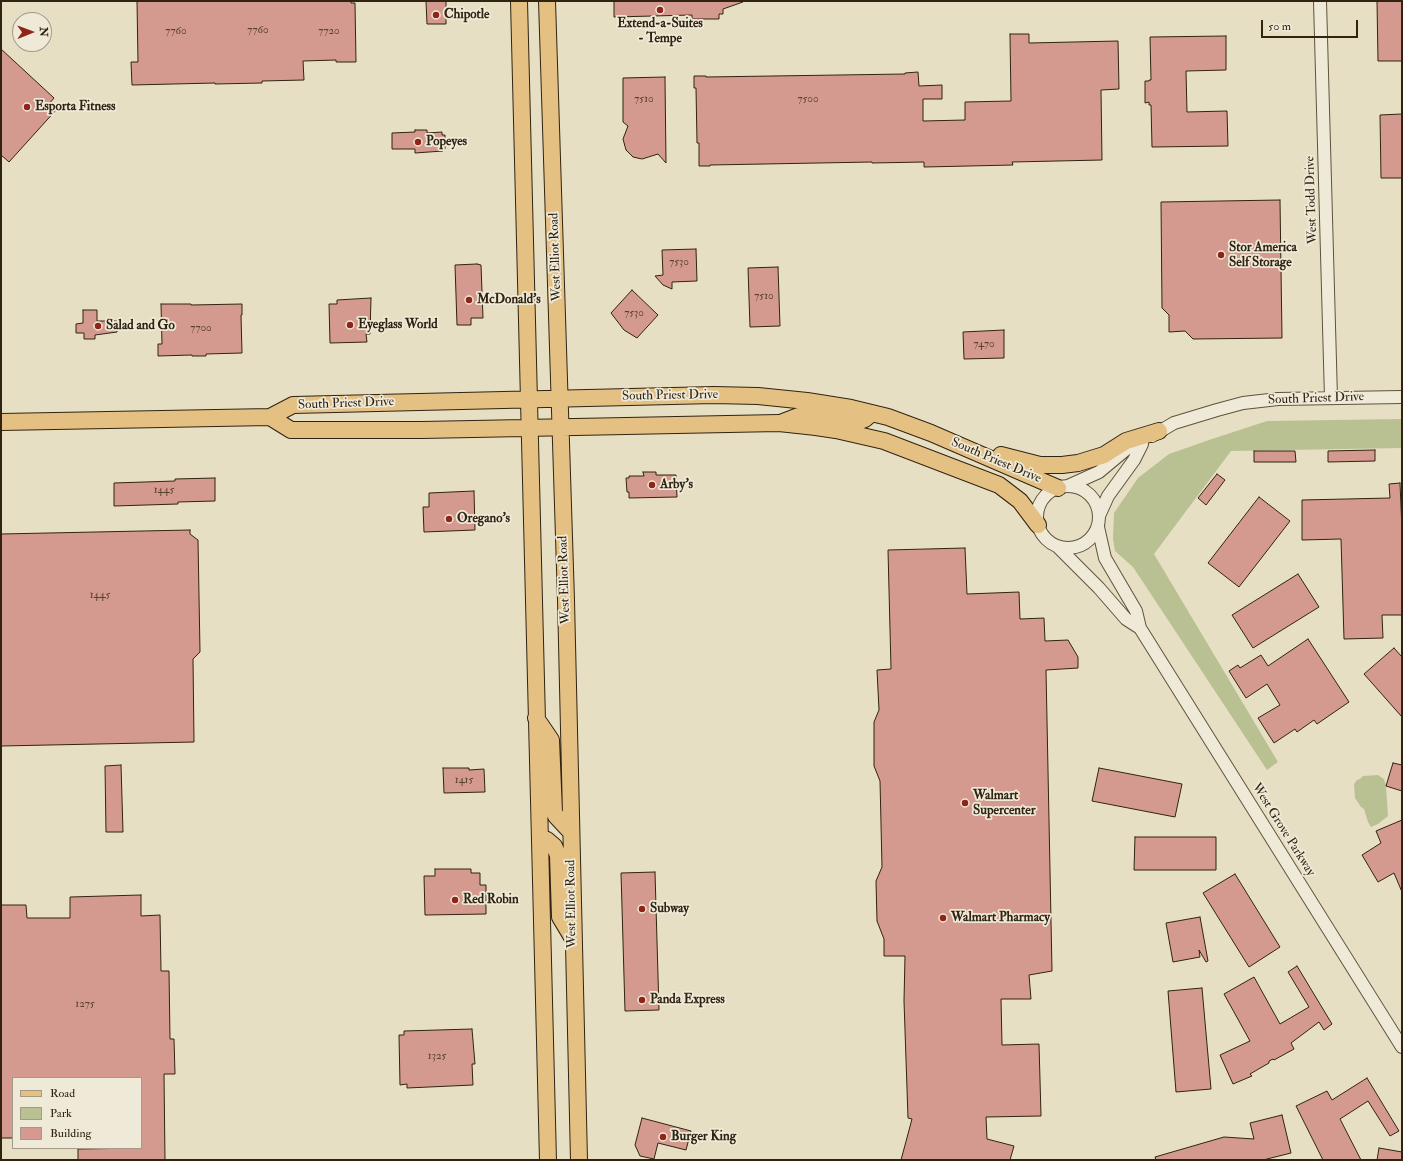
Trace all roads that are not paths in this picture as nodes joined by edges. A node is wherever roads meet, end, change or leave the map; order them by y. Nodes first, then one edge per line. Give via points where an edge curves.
1 (519, 1) edge
2 (548, 1) edge
3 (1320, 1) edge
4 (1402, 397) edge
5 (1331, 398) junction
6 (560, 399) junction
7 (529, 400) junction
8 (872, 413) junction
9 (270, 417) junction
10 (1, 422) edge
11 (779, 423) junction
12 (561, 427) junction
13 (530, 428) junction
14 (1159, 431) junction
15 (1142, 444) junction
16 (958, 445) junction
17 (1063, 487) junction
18 (1098, 522) junction
19 (1038, 525) junction
20 (1058, 547) junction
21 (1140, 628) junction
22 (536, 718) junction
23 (570, 831) junction
24 (540, 837) junction
25 (573, 939) junction
26 (1402, 1047) edge
27 (548, 1160) edge
28 (579, 1160) edge

1 - 7 main road
2 - 6 main road, West Elliot Road
3 - 5 street, West Todd Drive
4 - 5 street, South Priest Drive
5 - 14 street, South Priest Drive via 1278,399 1243,403 1174,423
6 - 7 main road, South Priest Drive
6 - 8 main road, South Priest Drive via 758,396 807,401
6 - 12 main road, West Elliot Road
7 - 9 main road, South Priest Drive via 293,405
7 - 13 main road
8 - 11 main road via 858,422 804,414
8 - 16 main road, South Priest Drive
9 - 10 main road, South Priest Drive
9 - 13 main road, South Priest Drive via 291,430
11 - 12 main road, South Priest Drive
11 - 19 main road, South Priest Drive via 836,430 884,442 999,485 1020,501
12 - 13 main road, South Priest Drive
12 - 23 main road, West Elliot Road
13 - 22 main road
14 - 15 street, South Priest Drive
14 - 16 main road via 1126,441 1104,455 1062,466 1040,465
15 - 17 street, South Priest Drive via 1129,447 1099,472
15 - 18 street, South Priest Drive via 1134,460 1108,496
16 - 17 main road, South Priest Drive
17 - 18 street via 1077,487 1089,495 1097,506
17 - 19 street via 1046,495 1039,507
18 - 20 street via 1093,536 1086,543 1077,547
18 - 21 street, West Grove Parkway via 1105,558 1136,611
19 - 20 street via 1049,542
20 - 21 street, West Grove Parkway via 1099,588 1126,620
21 - 26 street, West Grove Parkway
22 - 23 main road via 552,740 554,812
22 - 24 main road
23 - 25 main road, West Elliot Road
24 - 25 main road via 554,846 558,855 560,917
24 - 27 main road
25 - 28 main road, West Elliot Road

